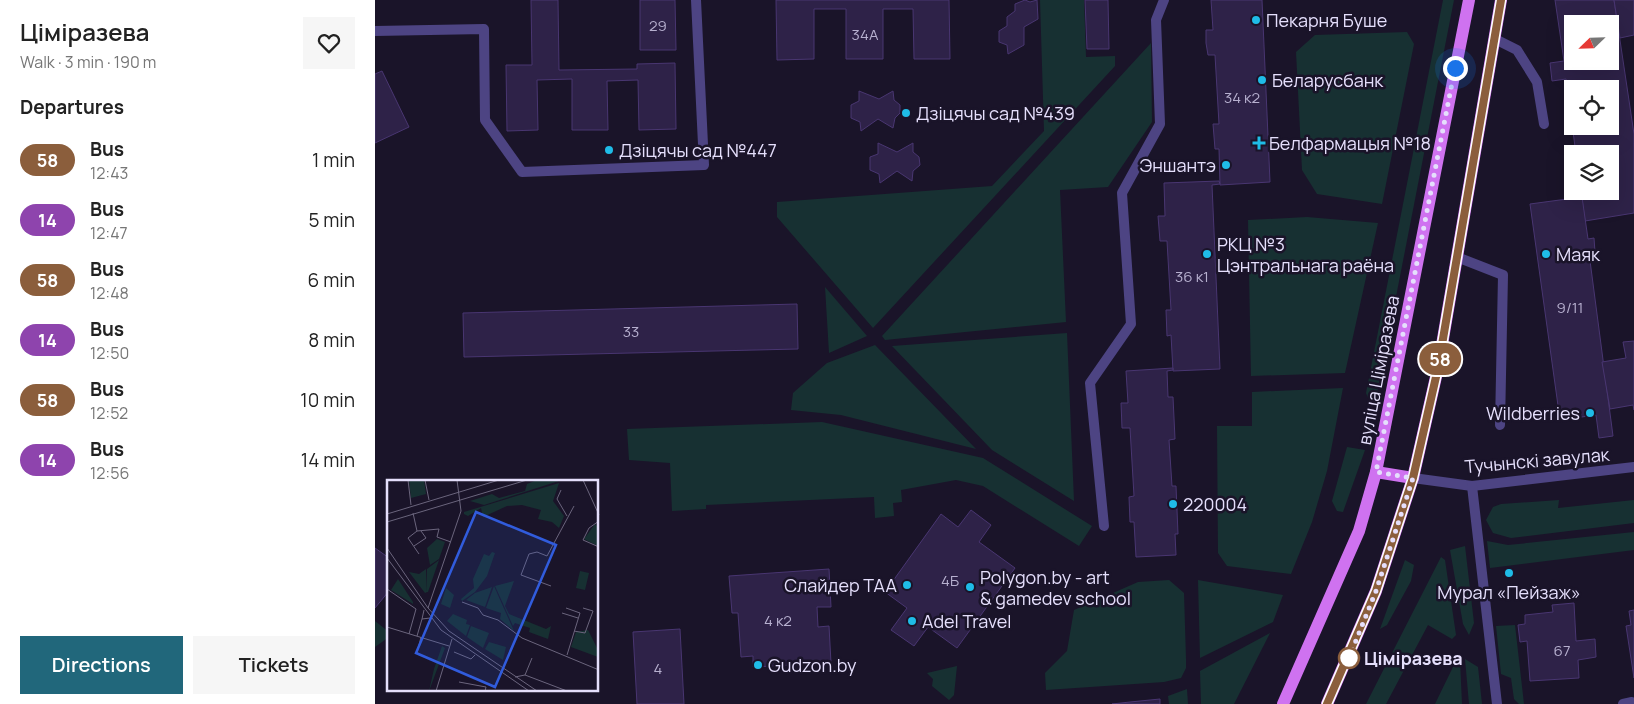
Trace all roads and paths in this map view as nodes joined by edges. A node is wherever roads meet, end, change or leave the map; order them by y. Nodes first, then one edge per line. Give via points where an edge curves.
1 (696, 0) edge
2 (1164, 0) edge
3 (1469, 0) edge
4 (1501, 0) edge
5 (375, 31) edge
6 (1495, 39) junction
7 (1544, 124) dead end
8 (1457, 257) junction
9 (1500, 425) dead end
10 (1634, 467) edge
11 (1376, 472) junction
12 (1413, 478) junction
13 (1472, 486) junction
14 (1104, 526) dead end
15 (1283, 704) edge
16 (1327, 704) edge
17 (1497, 704) edge

1 - 5 street via 704,165 523,172 485,120 483,29
2 - 14 street via 1155,20 1160,124 1122,193 1131,324 1090,383
3 - 11 main road, вуліца Ціміразева
4 - 6 main road
6 - 7 street via 1517,50 1537,82
6 - 8 main road
8 - 9 street via 1503,275
8 - 12 main road via 1438,368
10 - 13 street, Тучынскі завулак
11 - 12 main road
11 - 15 main road, вуліца Ціміразева via 1359,531
12 - 13 street, Тучынскі завулак
12 - 16 main road via 1376,591
13 - 17 street

